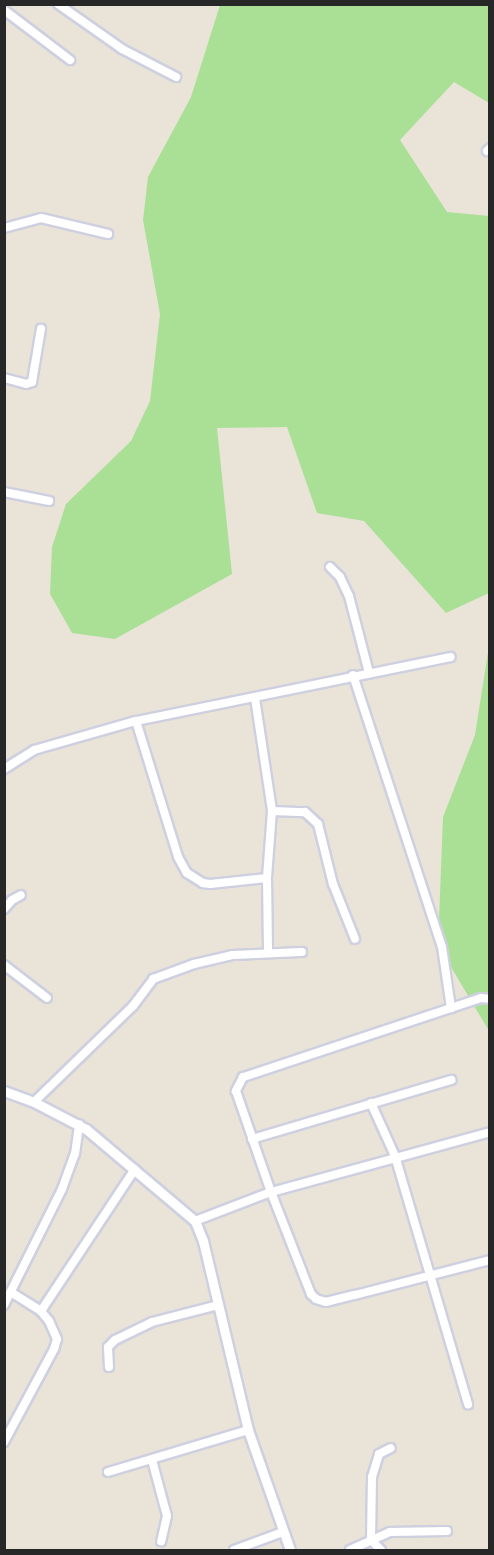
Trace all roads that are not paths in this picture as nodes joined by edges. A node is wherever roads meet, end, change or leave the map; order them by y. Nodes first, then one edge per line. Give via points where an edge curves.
1 (58, 4) edge
2 (4, 10) edge
3 (70, 60) dead end
4 (176, 77) dead end
5 (4, 228) edge
6 (108, 234) dead end
7 (41, 329) dead end
8 (4, 378) edge
9 (4, 492) edge
10 (49, 501) dead end
11 (330, 567) dead end
12 (451, 657) dead end
13 (369, 672) junction
14 (353, 675) junction
15 (255, 698) junction
16 (136, 721) junction
17 (4, 769) edge
18 (272, 812) junction
19 (267, 878) junction
20 (21, 895) dead end
21 (4, 909) edge
22 (355, 939) dead end
23 (268, 952) junction
24 (302, 952) dead end
25 (4, 965) edge
26 (47, 998) dead end
27 (489, 999) edge
28 (451, 1008) junction
29 (451, 1080) dead end
30 (4, 1091) edge
31 (34, 1102) junction
32 (371, 1103) junction
33 (79, 1124) junction
34 (489, 1132) edge
35 (252, 1139) junction
36 (394, 1156) junction
37 (135, 1169) junction
38 (271, 1192) junction
39 (195, 1221) junction
40 (489, 1260) edge
41 (428, 1275) junction
42 (11, 1292) junction
43 (4, 1305) edge
44 (218, 1305) junction
45 (41, 1311) junction
46 (109, 1367) dead end
47 (468, 1404) dead end
48 (249, 1430) junction
49 (4, 1442) edge
50 (391, 1448) dead end
51 (152, 1460) junction
52 (108, 1472) dead end
53 (447, 1531) dead end
54 (283, 1532) junction
55 (371, 1540) junction
56 (161, 1541) dead end
57 (234, 1551) edge
58 (290, 1551) edge
59 (350, 1551) edge
60 (381, 1551) edge

1 - 4 street via 122,49
2 - 3 street
5 - 6 street via 41,218
7 - 8 street via 32,382
9 - 10 street
11 - 13 street via 349,596
12 - 13 street
13 - 14 street
14 - 15 street
14 - 28 street via 442,947
15 - 16 street
15 - 18 street
16 - 17 street via 34,750
16 - 19 street via 178,857 187,873 210,884
18 - 19 street
18 - 22 street via 305,812 318,824 333,884
19 - 23 street
20 - 21 street
23 - 24 street
23 - 31 street via 194,963 149,982 133,1006
25 - 26 street
27 - 28 street
28 - 35 street via 243,1077 236,1091
29 - 32 street
30 - 31 street
31 - 33 street
32 - 35 street
32 - 36 street
33 - 37 street
33 - 42 street via 75,1154 62,1189
34 - 36 street
35 - 38 street
36 - 38 street
36 - 41 street
37 - 39 street
37 - 45 street
38 - 39 street
38 - 41 street via 316,1299 326,1302
39 - 44 street
40 - 41 street
41 - 47 street
42 - 43 street
42 - 45 street
44 - 46 street via 152,1322 115,1340 108,1347
44 - 48 street
45 - 49 street via 57,1339
48 - 51 street
48 - 54 street
50 - 55 street via 379,1454 375,1463
51 - 52 street
51 - 56 street via 167,1516
53 - 55 street via 390,1532
54 - 57 street
54 - 58 street
55 - 59 street
55 - 60 street

